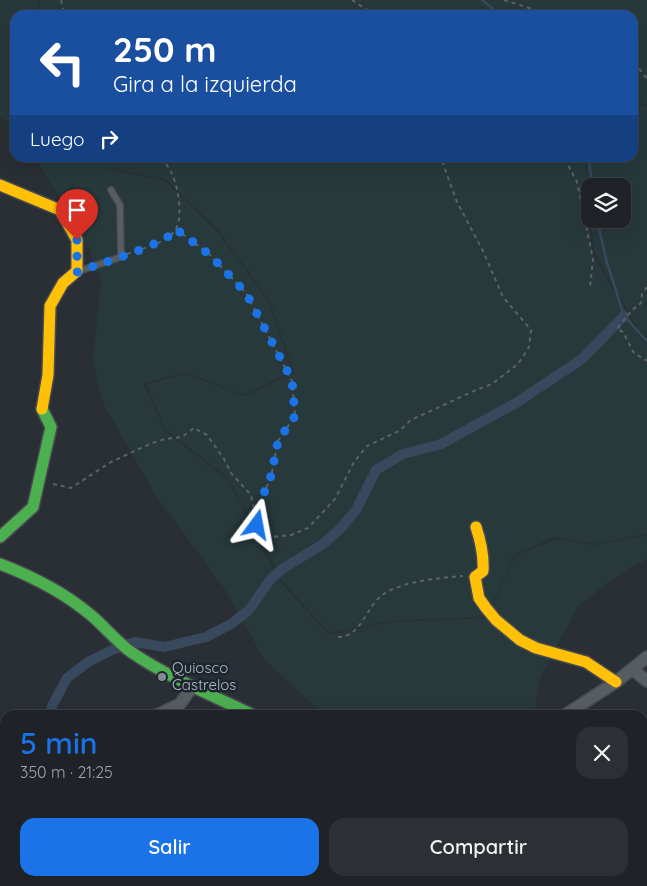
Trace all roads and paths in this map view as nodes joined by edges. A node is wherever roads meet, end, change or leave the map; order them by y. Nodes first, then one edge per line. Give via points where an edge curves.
1 (352, 0) edge
2 (504, 0) edge
3 (368, 10) edge
4 (536, 10) edge
5 (638, 67) edge
6 (647, 79) edge
7 (164, 162) edge
8 (442, 162) edge
9 (571, 162) edge
10 (0, 185) edge
11 (111, 190) dead end
12 (176, 229) junction
13 (121, 256) junction
14 (77, 272) junction
15 (590, 287) dead end
16 (647, 287) edge
17 (647, 361) edge
18 (40, 481) junction
19 (257, 525) junction
20 (476, 527) dead end
21 (0, 537) edge
22 (0, 564) edge
23 (475, 577) junction
24 (338, 636) dead end
25 (647, 657) edge
26 (632, 670) junction
27 (647, 681) edge
28 (616, 682) junction
29 (193, 686) junction
30 (167, 710) edge
31 (242, 710) edge
32 (573, 710) edge

1 - 3 path
2 - 4 path
5 - 6 path
7 - 12 path via 177,186 180,219
8 - 19 path via 457,202 483,251 502,297 531,330 530,347 518,364 492,384 411,420 399,431 367,446 354,462 336,499 308,528 291,535 272,537
9 - 15 path via 569,167 576,182 593,259
10 - 14 street via 60,210 77,240
11 - 13 lane via 120,205
12 - 13 path via 161,242
12 - 19 path via 210,255 246,293 292,380 295,416 278,441
13 - 14 lane
14 - 18 street via 63,283 50,306 48,375 42,407 51,427
16 - 17 path via 641,303 617,330 623,332 634,353
18 - 19 path via 71,488 110,462 152,443 182,438 194,428 207,435 231,473 251,495
18 - 21 street via 33,507
20 - 23 street via 484,555 483,571
22 - 29 street via 51,586 72,599 129,651
23 - 24 path via 453,577 389,591 376,601 360,625 344,637
23 - 28 street via 486,608 520,640 536,648 586,662
25 - 26 street
26 - 27 street
26 - 28 street
28 - 32 street
29 - 30 street via 180,704
29 - 31 street

